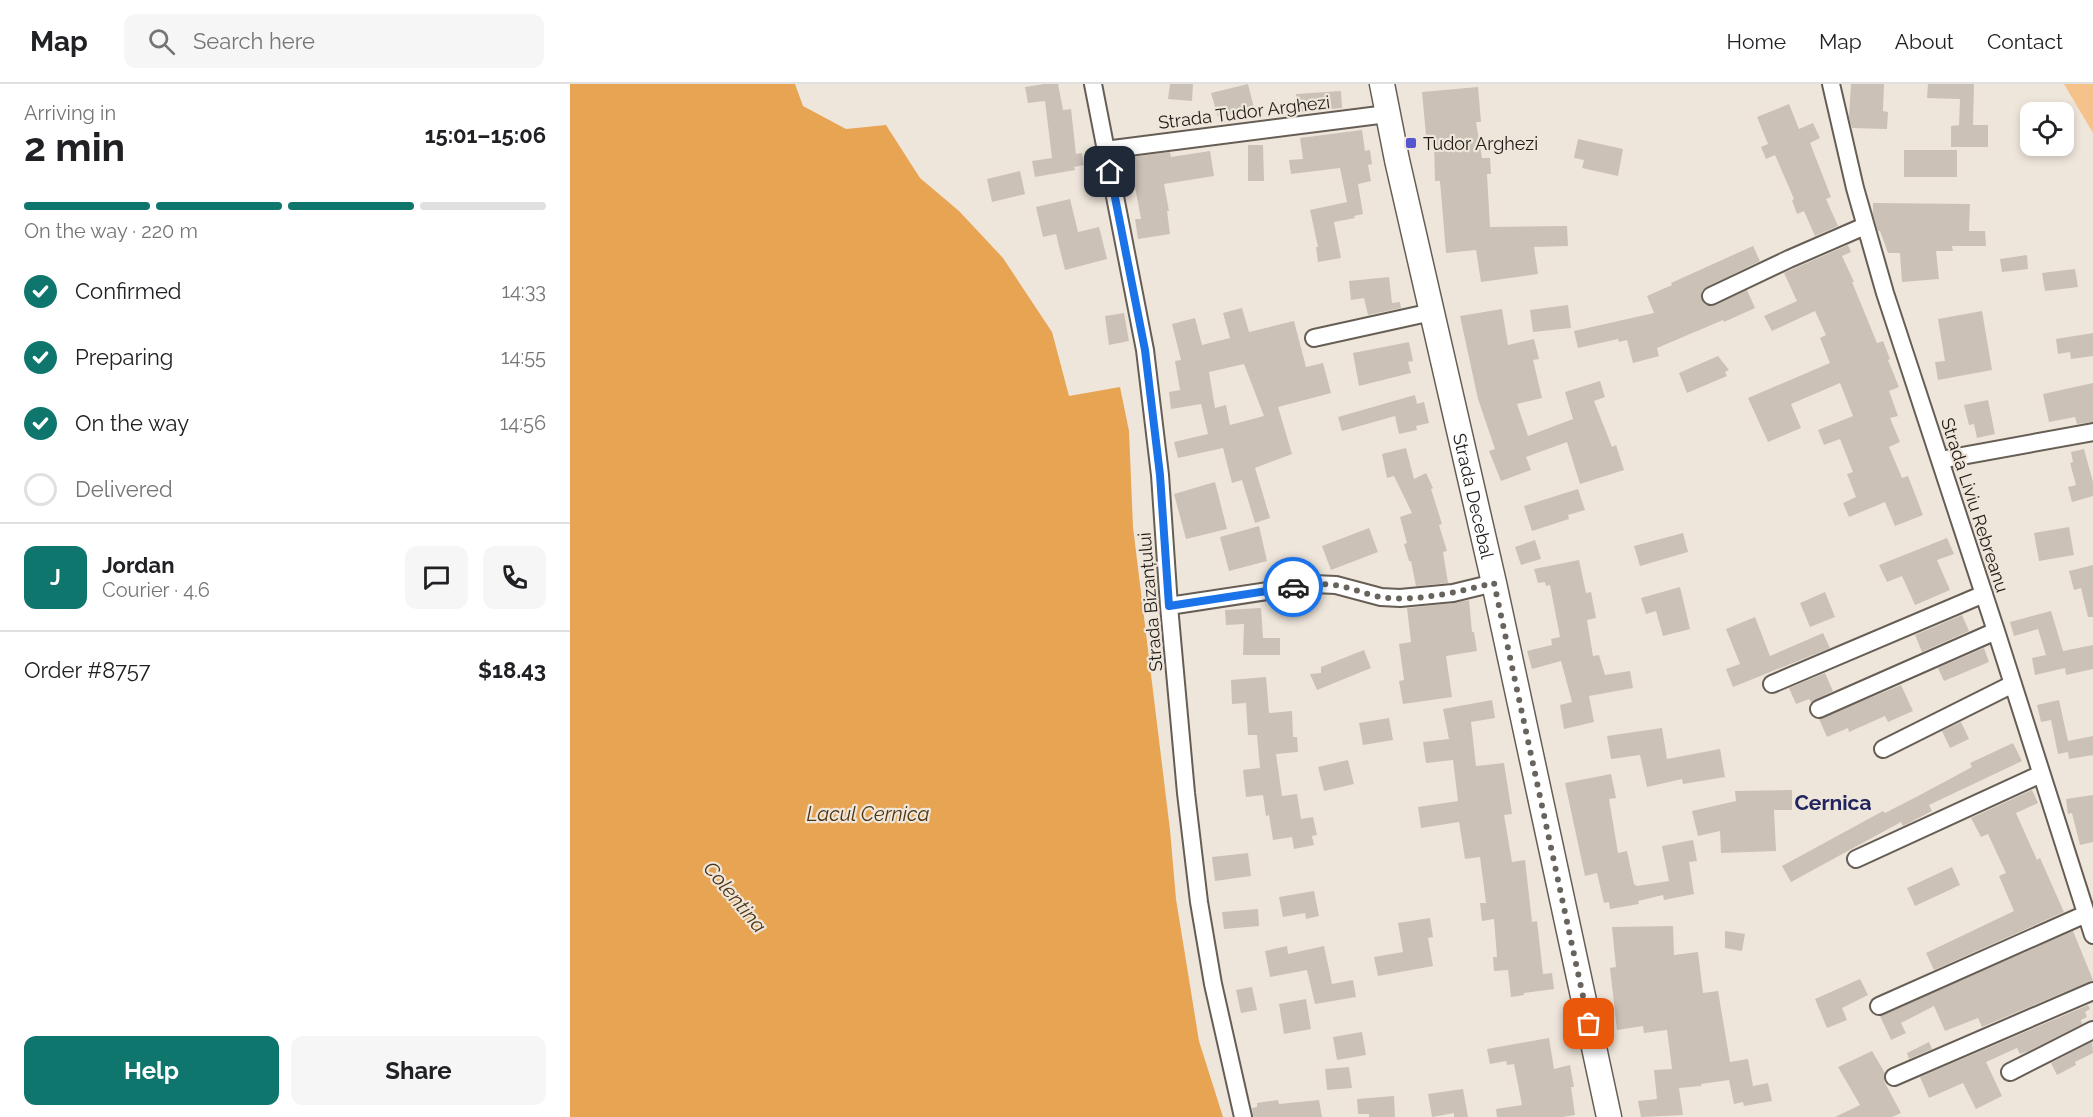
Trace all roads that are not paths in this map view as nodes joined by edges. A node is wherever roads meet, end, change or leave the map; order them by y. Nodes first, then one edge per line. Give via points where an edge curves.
1 (1093, 84) edge
2 (1382, 84) edge
3 (1831, 84) edge
4 (1387, 114) junction
5 (1105, 150) junction
6 (1865, 226) junction
7 (1711, 296) dead end
8 (1432, 312) junction
9 (1314, 338) dead end
10 (2093, 432) edge
11 (1940, 460) junction
12 (1494, 583) junction
13 (1984, 594) junction
14 (1169, 606) junction
15 (1996, 631) junction
16 (1772, 684) dead end
17 (2013, 684) junction
18 (1819, 710) dead end
19 (1883, 748) dead end
20 (2042, 774) junction
21 (1856, 859) dead end
22 (2086, 914) junction
23 (2093, 936) edge
24 (2093, 991) edge
25 (1879, 1006) dead end
26 (2093, 1030) edge
27 (2010, 1071) dead end
28 (1894, 1077) dead end
29 (1243, 1117) edge
30 (1609, 1117) edge

1 - 5 street, Strada Bizanțului
2 - 4 main road, Strada Decebal
3 - 6 street, Strada Liviu Rebreanu
4 - 5 street, Strada Tudor Arghezi
4 - 8 main road, Strada Decebal
5 - 14 street, Strada Bizanțului via 1145,350 1160,475
6 - 7 street
6 - 11 street, Strada Liviu Rebreanu
8 - 9 street
8 - 12 main road, Strada Decebal
10 - 11 street
11 - 13 street, Strada Liviu Rebreanu
12 - 14 street via 1453,593 1400,598 1313,584
12 - 30 main road, Strada Decebal
13 - 15 street, Strada Liviu Rebreanu
13 - 16 street
14 - 29 street, Strada Bizanțului via 1199,902
15 - 17 street, Strada Liviu Rebreanu
15 - 18 street
17 - 19 street
17 - 20 street, Strada Liviu Rebreanu
20 - 21 street
20 - 22 street, Strada Liviu Rebreanu
22 - 23 street, Strada Liviu Rebreanu
22 - 25 street
24 - 28 street
26 - 27 street

